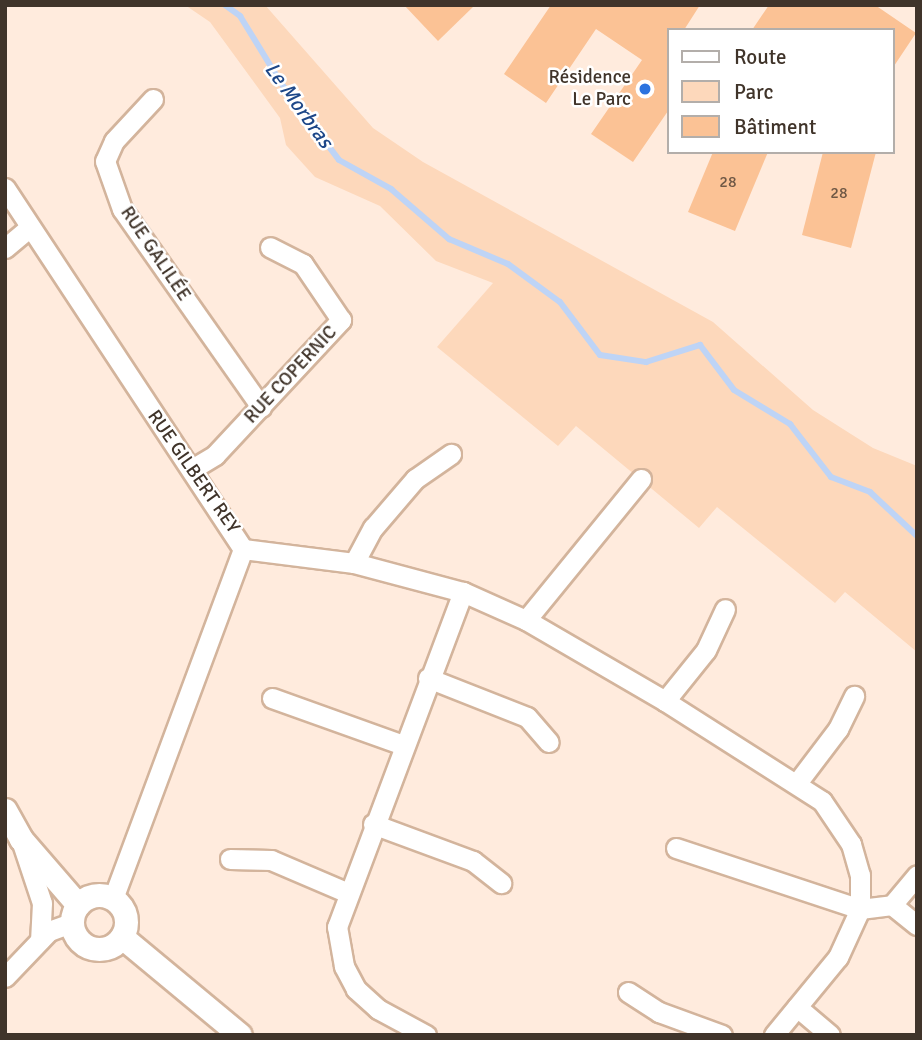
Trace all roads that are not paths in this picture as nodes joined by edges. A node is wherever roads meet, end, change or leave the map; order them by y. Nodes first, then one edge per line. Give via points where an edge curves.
1 (153, 99) dead end
2 (5, 188) edge
3 (29, 229) junction
4 (270, 247) dead end
5 (5, 248) edge
6 (261, 407) junction
7 (451, 454) dead end
8 (192, 469) junction
9 (641, 479) dead end
10 (243, 549) junction
11 (355, 563) junction
12 (463, 592) junction
13 (725, 609) dead end
14 (526, 620) junction
15 (428, 678) junction
16 (853, 696) dead end
17 (272, 698) dead end
18 (665, 701) junction
19 (549, 741) dead end
20 (403, 744) junction
21 (797, 783) junction
22 (5, 810) edge
23 (373, 824) junction
24 (21, 839) junction
25 (676, 848) dead end
26 (230, 859) dead end
27 (917, 875) edge
28 (500, 883) dead end
29 (348, 893) junction
30 (113, 899) junction
31 (892, 905) junction
32 (860, 909) junction
33 (75, 914) junction
34 (917, 925) edge
35 (122, 937) junction
36 (40, 940) junction
37 (5, 977) edge
38 (628, 992) dead end
39 (797, 1007) junction
40 (240, 1035) edge
41 (426, 1035) edge
42 (722, 1035) edge
43 (774, 1035) edge
44 (830, 1035) edge

1 - 6 street, RUE GALILÉE via 114,141 104,161 122,209
2 - 3 street, RUE GILBERT REY
3 - 5 street
3 - 8 street, RUE GILBERT REY
4 - 6 street, RUE COPERNIC via 303,264 341,320
6 - 8 street, RUE COPERNIC via 215,455
7 - 11 street via 415,479 373,528
8 - 10 street, RUE GILBERT REY
9 - 14 street
10 - 11 street
10 - 30 street, RUE GILBERT REY
11 - 12 street
12 - 14 street
12 - 15 street
13 - 18 street via 706,650
14 - 18 street
15 - 19 street via 527,717
15 - 20 street
16 - 21 street via 838,729
17 - 20 street
18 - 21 street
20 - 23 street
21 - 32 street via 822,801 851,844 860,875
22 - 24 street
23 - 28 street via 473,862
23 - 29 street
24 - 33 street
24 - 36 street via 42,903
25 - 32 street
26 - 29 street via 271,860
27 - 31 street
29 - 41 street via 337,927 350,978 378,1009
30 - 33 street via 90,897
30 - 35 street via 126,920
31 - 32 street
31 - 34 street
32 - 39 street via 838,957
33 - 35 street via 77,939 92,949 109,948
33 - 36 street
35 - 40 street
36 - 37 street
38 - 42 street via 659,1012
39 - 43 street
39 - 44 street

